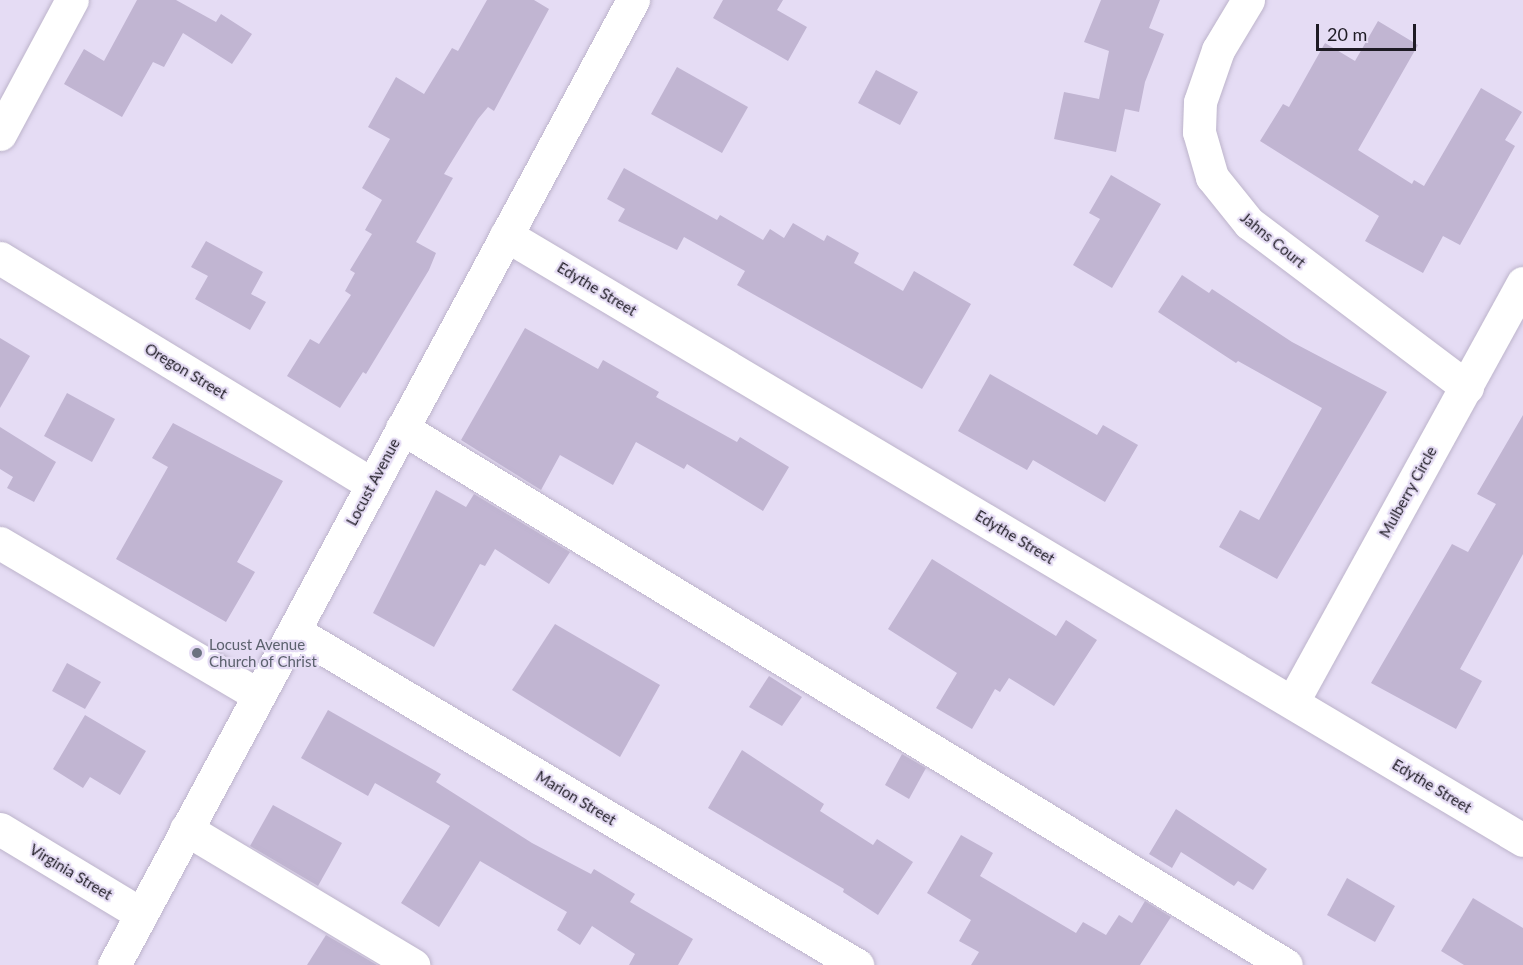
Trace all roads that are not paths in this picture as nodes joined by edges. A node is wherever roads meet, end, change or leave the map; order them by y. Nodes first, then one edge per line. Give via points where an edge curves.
1 (72, 0) edge
2 (633, 0) edge
3 (1248, 0) edge
4 (0, 134) edge
5 (506, 235) junction
6 (0, 258) edge
7 (1523, 283) edge
8 (1467, 387) junction
9 (402, 428) junction
10 (371, 484) junction
11 (0, 543) edge
12 (294, 631) junction
13 (258, 695) junction
14 (1293, 701) junction
15 (0, 829) edge
16 (186, 829) junction
17 (1523, 840) edge
18 (141, 914) junction
19 (114, 965) edge
20 (413, 965) edge
21 (857, 965) edge
22 (1286, 965) edge

1 - 4 street
2 - 5 street, Locust Avenue
3 - 8 street, Jahns Court via 1218,50 1200,102 1199,132 1212,177 1249,223
5 - 9 street, Locust Avenue
5 - 14 street, Edythe Street
6 - 10 street, Oregon Street
7 - 8 street, Mulberry Circle
8 - 14 street, Mulberry Circle
9 - 10 street, Locust Avenue
9 - 22 street
10 - 12 street, Locust Avenue
11 - 13 street
12 - 13 street, Locust Avenue
12 - 21 street, Marion Street
13 - 16 street, Locust Avenue
14 - 17 street, Edythe Street
15 - 18 street, Virginia Street
16 - 18 street, Locust Avenue
16 - 20 street
18 - 19 street, Locust Avenue

